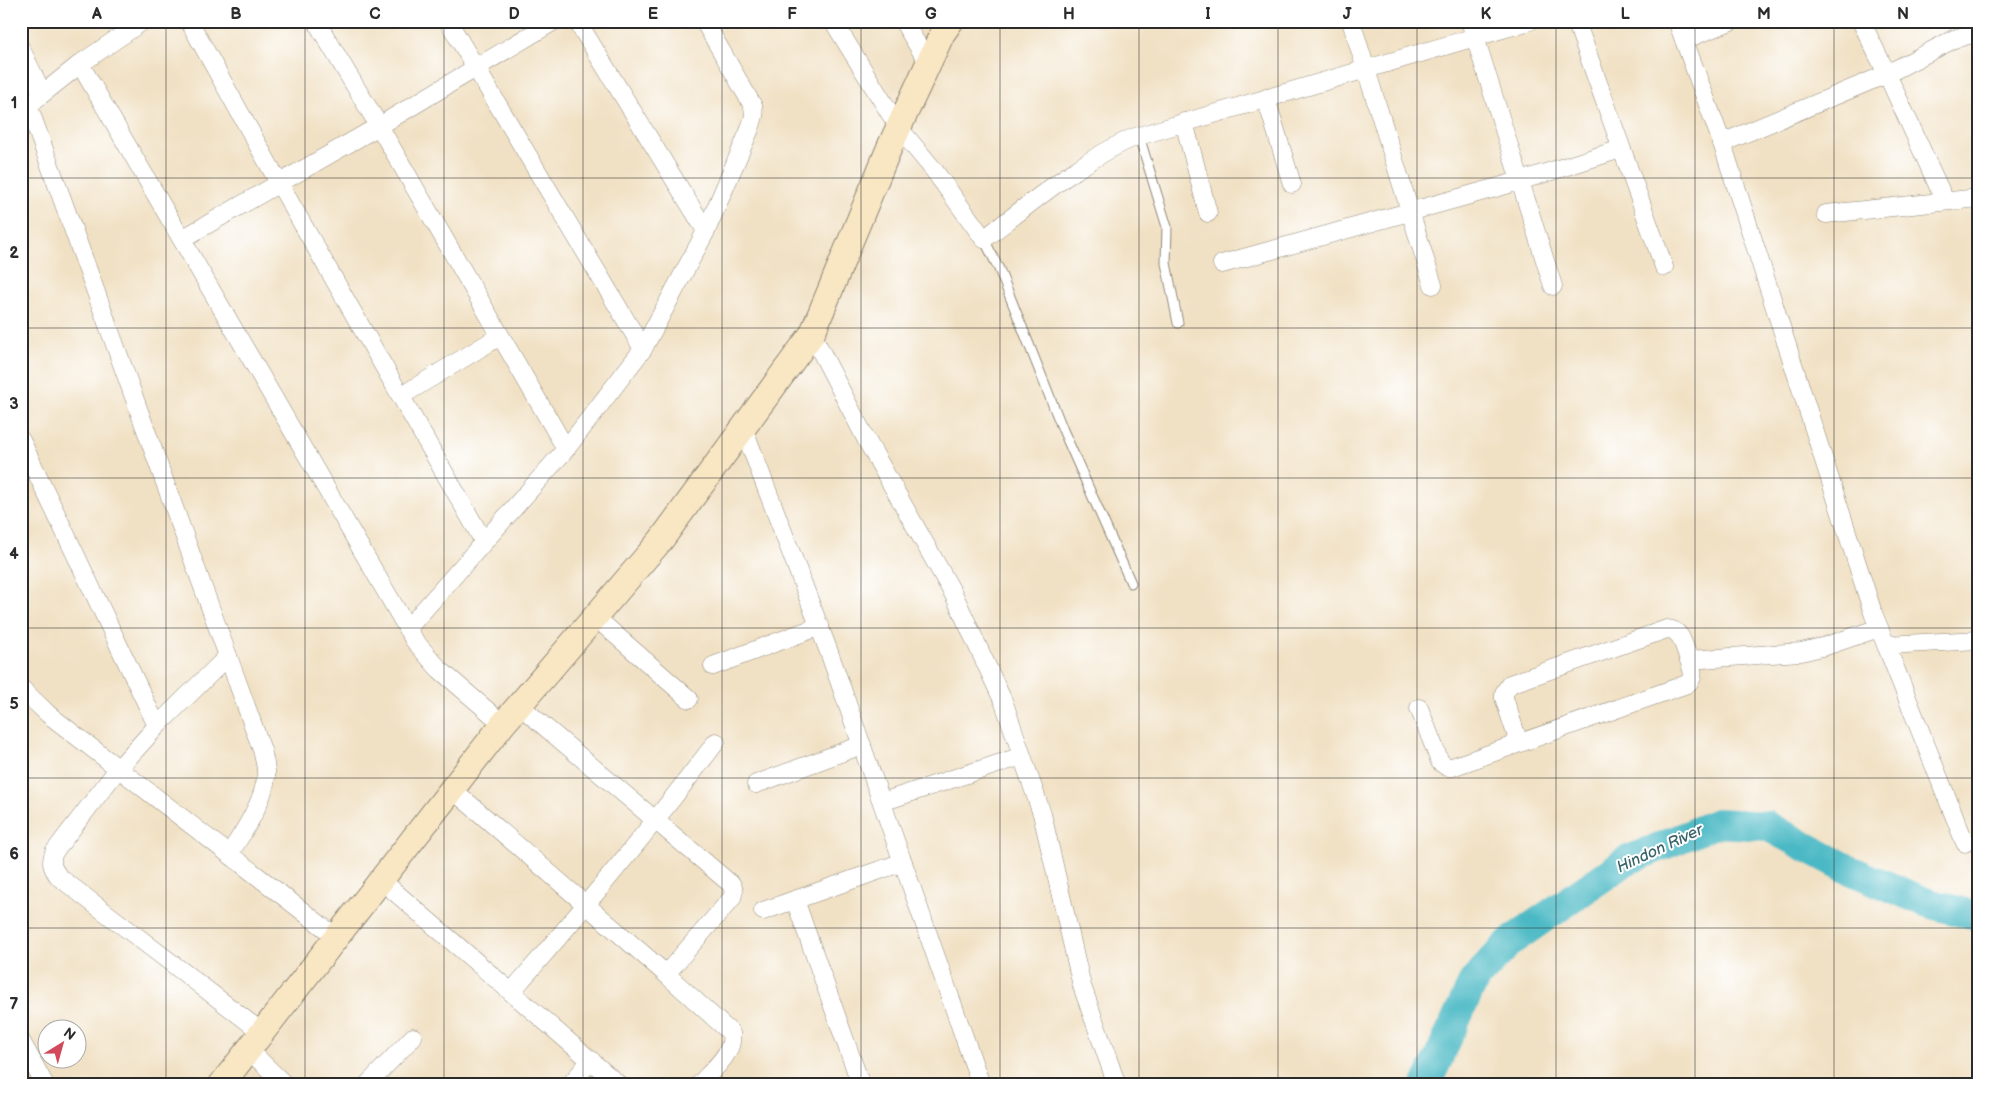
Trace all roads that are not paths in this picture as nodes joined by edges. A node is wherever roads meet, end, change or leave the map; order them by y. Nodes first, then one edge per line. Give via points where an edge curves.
1 (189, 21) edge
2 (316, 21) edge
3 (448, 21) edge
4 (554, 21) edge
5 (577, 21) edge
6 (704, 21) edge
7 (833, 21) edge
8 (903, 21) edge
9 (951, 21) edge
10 (1352, 21) edge
11 (1470, 21) edge
12 (1530, 21) edge
13 (1576, 21) edge
14 (1677, 21) edge
15 (1731, 21) edge
16 (1861, 21) edge
17 (136, 23) edge
18 (1979, 32) edge
19 (1475, 38) junction
20 (1684, 40) junction
21 (21, 48) edge
22 (80, 64) junction
23 (929, 64) junction
24 (476, 68) junction
25 (1365, 68) junction
26 (1888, 74) junction
27 (42, 93) junction
28 (1266, 98) junction
29 (24, 108) edge
30 (1184, 122) junction
31 (379, 126) junction
32 (899, 128) junction
33 (1139, 136) junction
34 (1722, 143) junction
35 (1621, 149) junction
36 (1520, 181) junction
37 (279, 184) junction
38 (1292, 184) dead end
39 (1979, 198) edge
40 (1945, 201) junction
41 (1410, 211) junction
42 (1208, 213) dead end
43 (1826, 214) dead end
44 (706, 231) junction
45 (182, 239) junction
46 (984, 239) junction
47 (1222, 264) dead end
48 (1664, 267) dead end
49 (1433, 285) dead end
50 (1553, 286) dead end
51 (1178, 323) dead end
52 (812, 334) junction
53 (500, 336) junction
54 (643, 349) junction
55 (401, 396) junction
56 (743, 427) junction
57 (21, 440) edge
58 (566, 450) junction
59 (484, 542) junction
60 (1131, 583) dead end
61 (595, 617) junction
62 (820, 626) junction
63 (1879, 628) junction
64 (407, 629) junction
65 (1979, 640) edge
66 (1886, 645) junction
67 (228, 656) junction
68 (1689, 660) junction
69 (713, 666) dead end
70 (21, 688) edge
71 (689, 699) dead end
72 (1419, 708) dead end
73 (511, 715) junction
74 (157, 726) junction
75 (716, 742) dead end
76 (1519, 743) junction
77 (862, 745) junction
78 (1022, 756) junction
79 (118, 769) junction
80 (756, 784) dead end
81 (452, 789) junction
82 (882, 802) junction
83 (656, 820) junction
84 (1965, 843) dead end
85 (229, 854) junction
86 (902, 862) junction
87 (381, 880) junction
88 (795, 900) junction
89 (587, 905) junction
90 (763, 911) dead end
91 (336, 938) junction
92 (666, 974) junction
93 (511, 992) junction
94 (413, 1037) dead end
95 (21, 1041) edge
96 (256, 1042) junction
97 (591, 1060) junction
98 (45, 1085) edge
99 (221, 1085) edge
100 (286, 1085) edge
101 (367, 1085) edge
102 (570, 1085) edge
103 (619, 1085) edge
104 (699, 1085) edge
105 (861, 1085) edge
106 (981, 1085) edge
107 (1117, 1085) edge

1 - 37 street
2 - 31 street
3 - 24 street
4 - 24 street
5 - 44 street
6 - 44 street via 753,106 754,116
7 - 32 street
8 - 23 street
9 - 23 street
10 - 25 street
11 - 19 street
12 - 19 street
13 - 35 street
14 - 20 street
15 - 20 street
16 - 26 street
17 - 22 street
18 - 26 street via 1954,39
19 - 25 street
19 - 36 street
20 - 34 street
21 - 27 street
22 - 27 street
22 - 45 street
23 - 32 street
24 - 31 street
24 - 54 street
25 - 28 street
25 - 41 street
26 - 34 street
26 - 40 street
27 - 29 street
28 - 30 street
28 - 38 street
29 - 67 street
30 - 33 street
30 - 42 street
31 - 37 street
31 - 53 street
32 - 46 street
32 - 52 street
33 - 46 street via 1105,151 1074,171
33 - 51 lane via 1167,227 1166,263
34 - 63 street
35 - 36 street
35 - 48 street
36 - 41 street
36 - 50 street
37 - 45 street
37 - 55 street
39 - 40 street
40 - 43 street
41 - 47 street
41 - 49 street
44 - 54 street
45 - 64 street
46 - 60 lane
52 - 56 street
52 - 78 street via 867,441 954,595 1004,703
53 - 55 street
53 - 58 street
54 - 58 street
55 - 59 street
56 - 61 street via 660,540
56 - 62 street
57 - 74 street
58 - 59 street
59 - 64 street
61 - 71 street
61 - 73 street
62 - 69 street
62 - 77 street
63 - 66 street
63 - 68 street via 1801,652
64 - 73 street via 440,669
65 - 66 street
66 - 84 street
67 - 74 street
67 - 85 street via 262,750 266,777 250,821
68 - 76 street via 1694,674 1687,684
68 - 76 street via 1679,634 1667,629 1510,684 1504,698
70 - 79 street via 48,714
72 - 76 street via 1440,762 1447,767
73 - 81 street
73 - 83 street
74 - 79 street
75 - 83 street
77 - 80 street
77 - 82 street
78 - 82 street
78 - 107 street via 1042,814 1082,986
79 - 85 street
79 - 96 street via 54,852 50,862 53,870
81 - 87 street
81 - 89 street
82 - 86 street
83 - 89 street
83 - 92 street via 727,880 734,890 732,898
85 - 91 street
86 - 88 street
86 - 106 street
87 - 91 street
87 - 93 street
88 - 90 street
88 - 105 street
89 - 92 street
89 - 93 street
91 - 96 street
92 - 104 street via 731,1033 733,1041 729,1050
93 - 97 street
94 - 101 street
95 - 98 street
96 - 99 street
96 - 100 street
97 - 102 street
97 - 103 street

